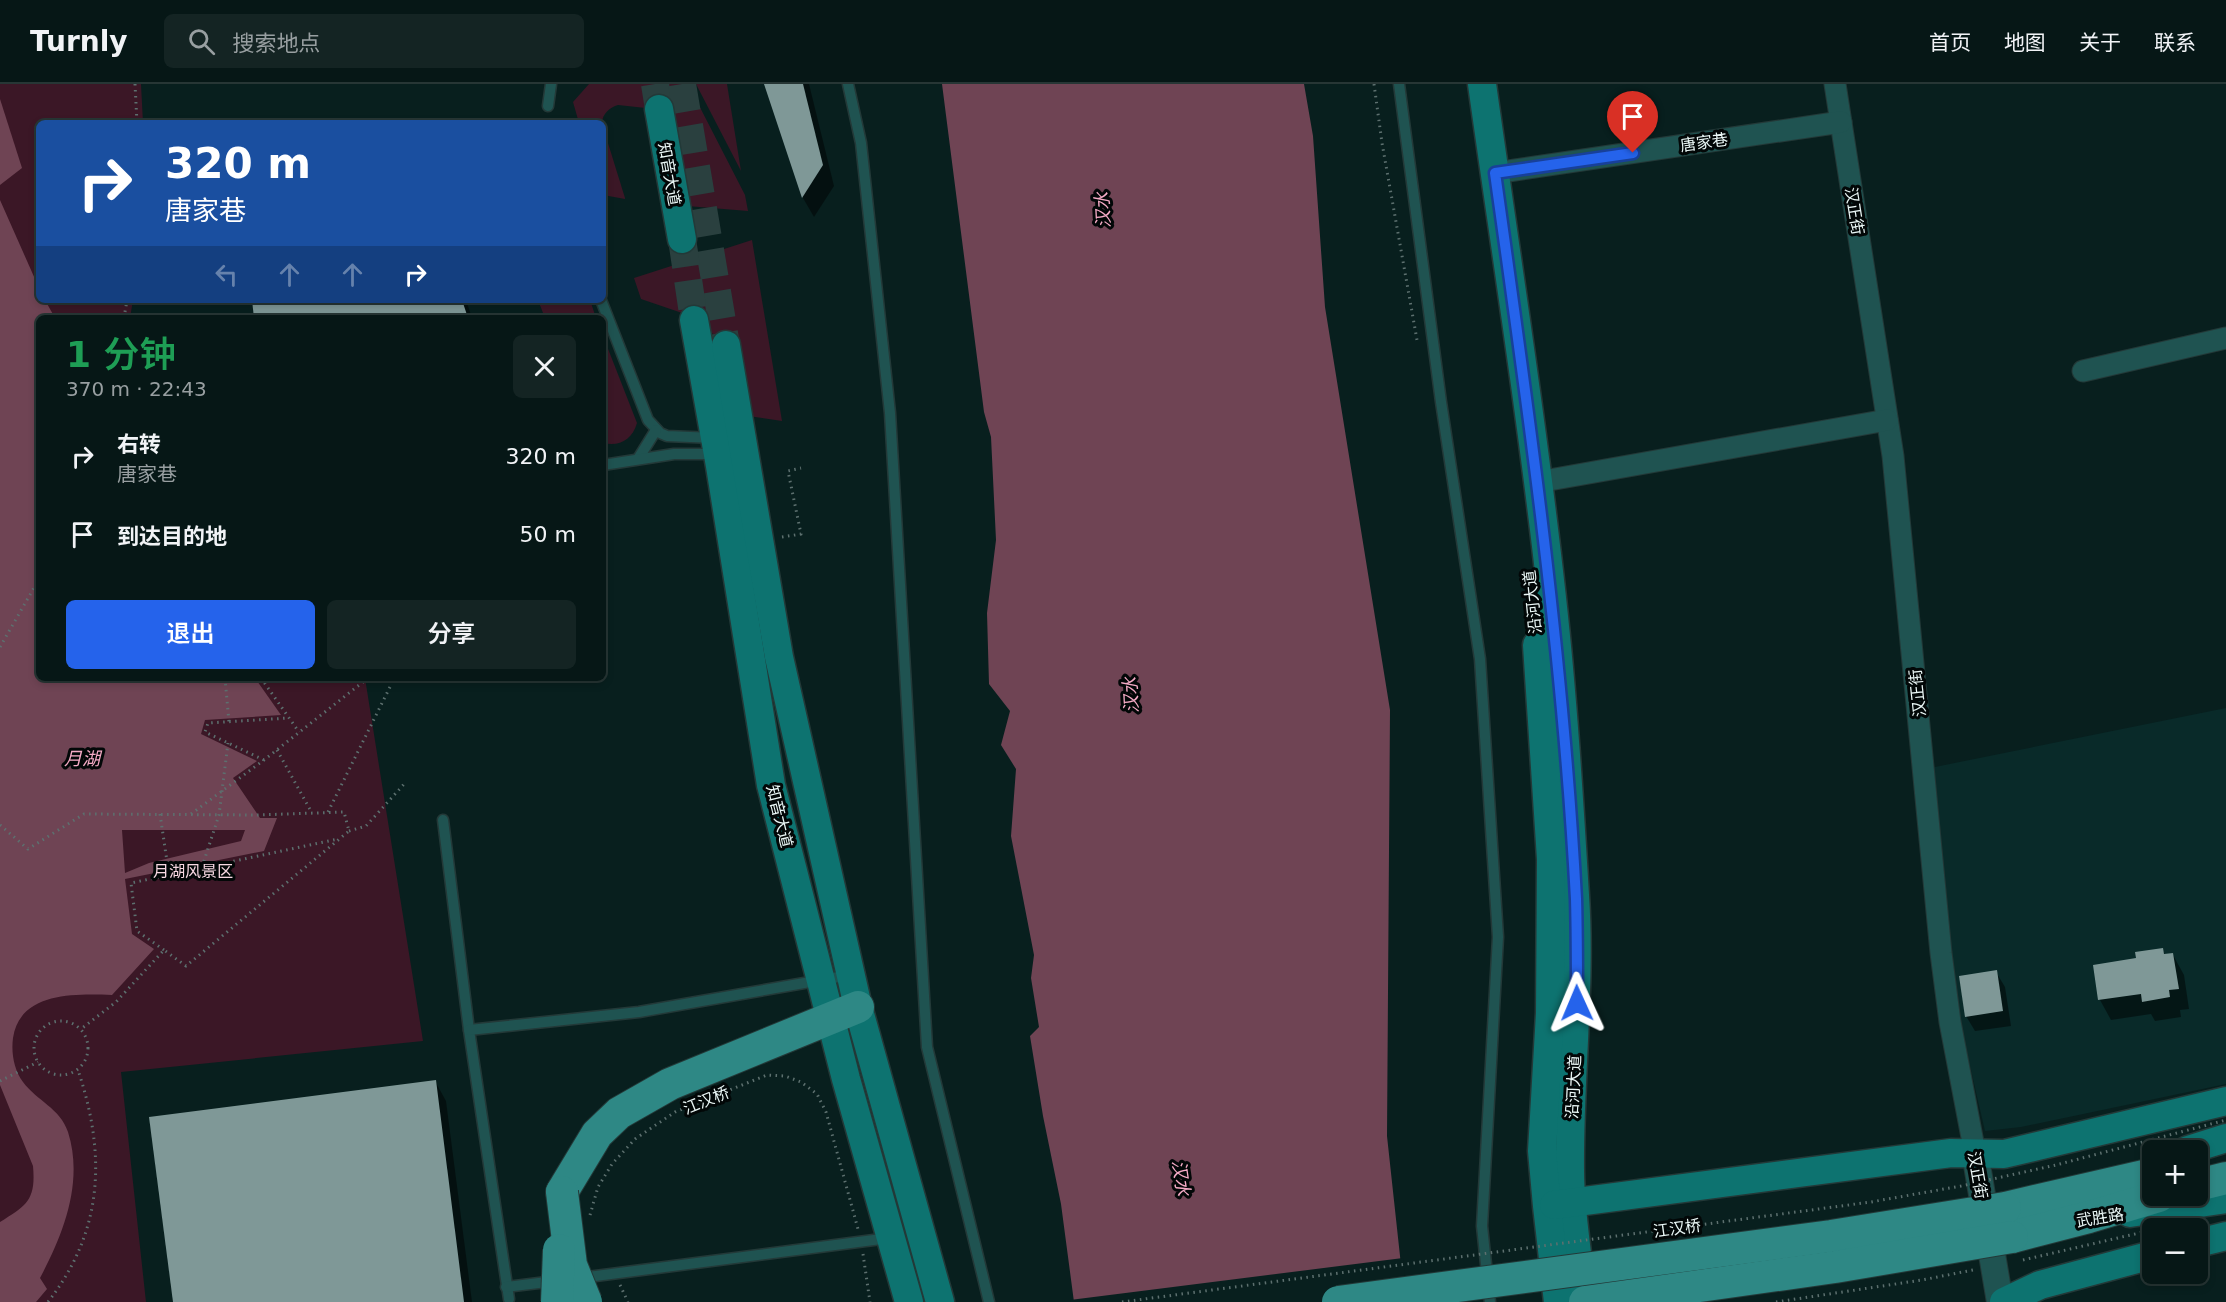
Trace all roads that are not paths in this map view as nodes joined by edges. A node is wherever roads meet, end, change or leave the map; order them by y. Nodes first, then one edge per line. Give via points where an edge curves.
1 (551, 84) edge
2 (848, 84) edge
3 (1399, 84) edge
4 (1464, 84) edge
5 (1482, 84) edge
6 (1835, 84) edge
7 (548, 106) dead end
8 (659, 109) tunnel mouth
9 (1841, 122) junction
10 (1495, 173) junction
11 (682, 239) tunnel mouth
12 (602, 303) edge
13 (694, 320) tunnel mouth
14 (2226, 338) edge
15 (726, 345) tunnel mouth
16 (2083, 371) dead end
17 (1887, 420) junction
18 (656, 430) junction
19 (730, 445) junction
20 (638, 459) junction
21 (606, 464) edge
22 (1538, 482) junction
23 (443, 820) dead end
24 (850, 975) junction
25 (821, 980) junction
26 (844, 1013) junction
27 (469, 1030) junction
28 (2226, 1101) edge
29 (2226, 1138) edge
30 (2208, 1144) edge
31 (1975, 1153) junction
32 (2226, 1158) edge
33 (2208, 1162) edge
34 (2142, 1169) edge
35 (2142, 1178) edge
36 (2226, 1178) edge
37 (2208, 1182) edge
38 (562, 1192) junction
39 (2142, 1198) edge
40 (2226, 1199) edge
41 (2087, 1203) junction
42 (1559, 1204) junction
43 (2008, 1222) junction
44 (2226, 1236) edge
45 (892, 1238) junction
46 (2208, 1240) edge
47 (2142, 1258) edge
48 (507, 1287) junction
49 (509, 1299) dead end
50 (557, 1302) edge
51 (586, 1302) edge
52 (909, 1302) edge
53 (940, 1302) edge
54 (989, 1302) edge
55 (1338, 1302) edge
56 (1490, 1302) edge
57 (1558, 1302) edge
58 (1584, 1302) edge
59 (2002, 1302) edge

1 - 7 lane
2 - 54 lane via 861,143 890,413 927,1047
3 - 56 lane via 1480,659 1498,937 1482,1226
4 - 42 main road, 沿河大道 via 1503,340 1537,641 1551,859 1550,1013 1542,1151
5 - 10 main road, 沿河大道
6 - 9 street, 汉正街
8 - 11 main road, 知音大道
9 - 10 street, 唐家巷
9 - 17 street, 汉正街
10 - 22 main road, 沿河大道
12 - 18 lane via 648,420
13 - 19 main road, 知音大道
14 - 16 street
15 - 19 main road, 知音大道
17 - 22 street
17 - 31 street, 汉正街 via 1941,953
18 - 19 lane via 663,435
18 - 20 lane
19 - 20 lane
19 - 24 main road, 知音大道
19 - 25 main road, 知音大道 via 771,785
20 - 21 lane
22 - 42 main road, 沿河大道 via 1554,623 1576,901 1577,1003 1570,1169
23 - 27 lane
24 - 25 lane
24 - 26 main road, 知音大道
25 - 26 main road, 知音大道
25 - 27 lane via 639,1012
26 - 38 main road via 670,1084 619,1113 597,1134
26 - 45 main road, 知音大道
26 - 53 main road, 知音大道 via 873,1067
27 - 48 lane
28 - 31 main road via 2004,1154
29 - 30 main road
31 - 42 main road
31 - 59 street, 汉正街
32 - 33 main road
34 - 41 main road, 武胜路
35 - 41 main road
36 - 37 main road
38 - 50 main road, bridge
38 - 51 main road, bridge via 571,1265
39 - 41 main road
40 - 41 main road, 武胜路
41 - 43 main road, 武胜路
42 - 57 main road, 沿河大道
42 - 58 main road, 沿河大道
43 - 55 main road, 江汉桥, bridge via 1820,1238
43 - 58 main road, bridge via 1835,1267
44 - 46 main road
45 - 48 lane
45 - 52 main road, 知音大道
47 - 59 main road via 2040,1285
48 - 49 lane

